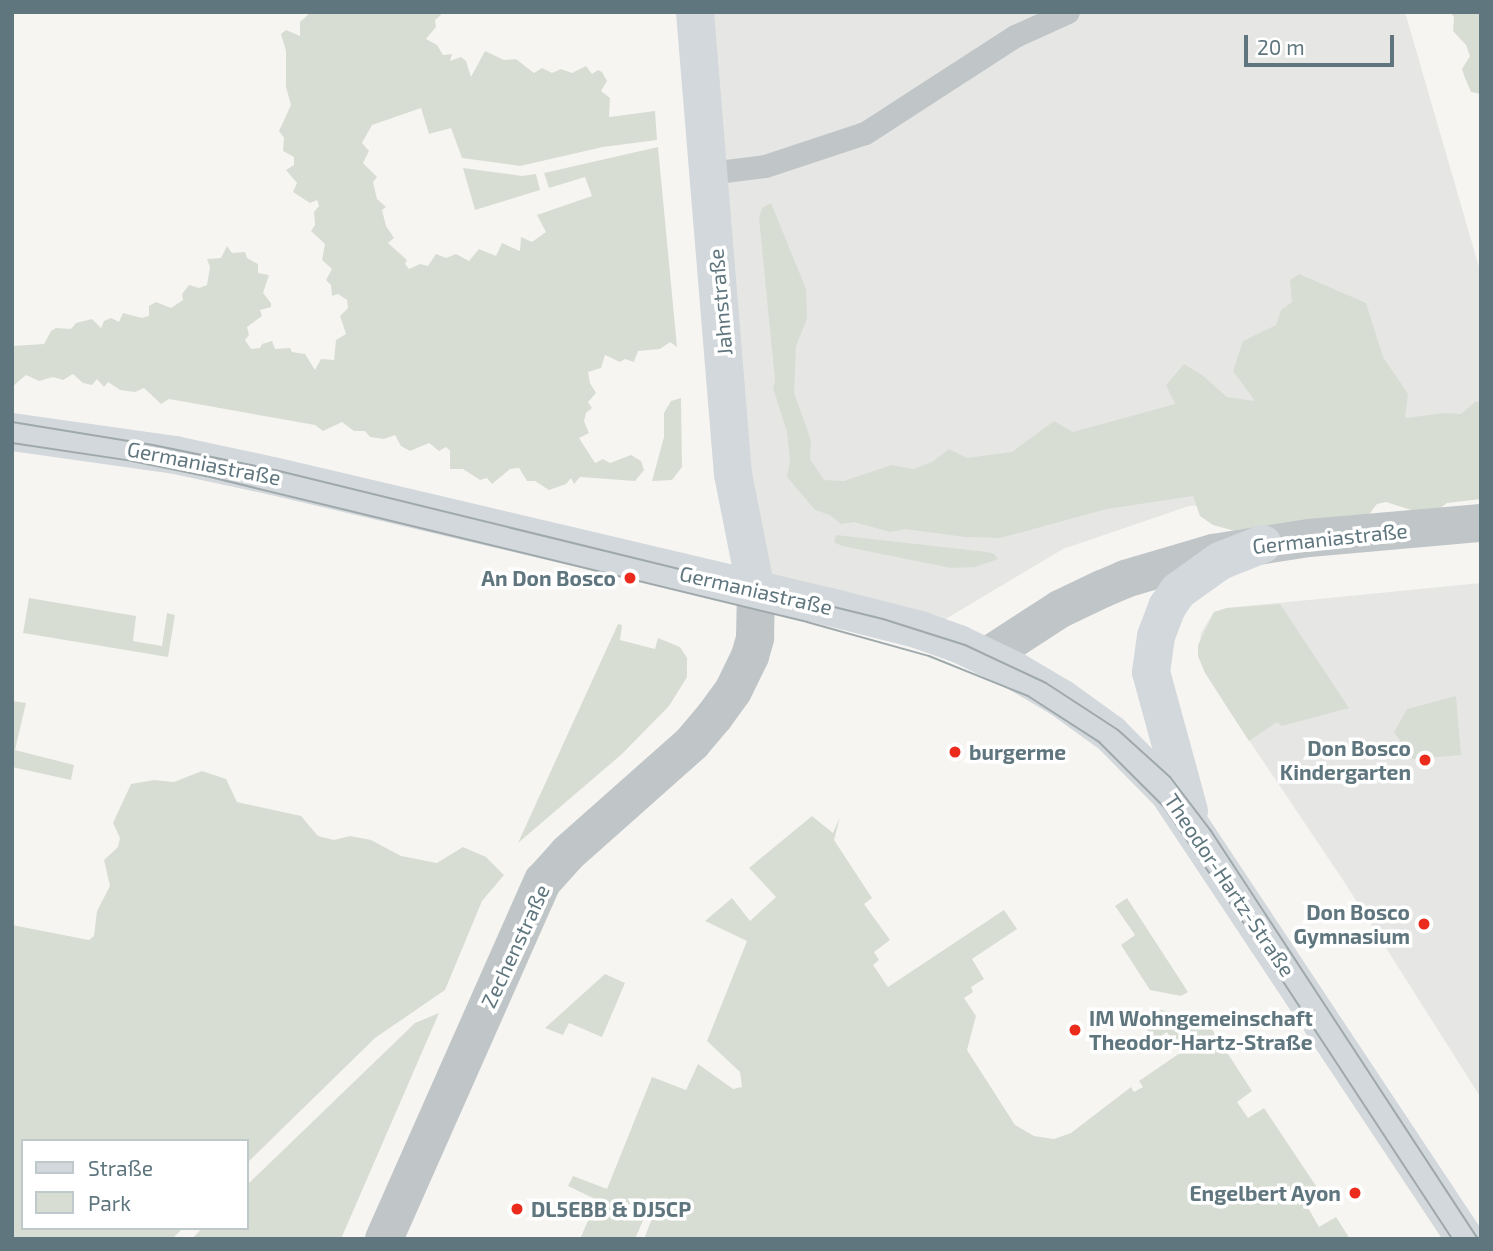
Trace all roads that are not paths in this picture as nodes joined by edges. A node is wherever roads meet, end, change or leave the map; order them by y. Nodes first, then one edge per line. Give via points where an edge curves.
1 (695, 12) edge
2 (1068, 12) edge
3 (709, 173) junction
4 (12, 432) edge
5 (1481, 523) edge
6 (1263, 544) junction
7 (756, 590) junction
8 (986, 657) junction
9 (1192, 827) junction
10 (384, 1239) edge
11 (1465, 1239) edge

1 - 3 main road, Jahnstraße
2 - 3 lane via 1015,36 865,133 765,166
3 - 7 main road, Jahnstraße via 733,474
4 - 7 main road, Germaniastraße via 212,463
5 - 6 street, Germaniastraße
6 - 8 street, Germaniastraße via 1213,553 1125,579 1060,609
6 - 9 main road via 1220,561 1178,591 1156,636 1151,672
7 - 8 main road, Germaniastraße via 917,629
7 - 10 street, Zechenstraße via 756,630 750,656 714,717 692,743 567,854 543,881
8 - 9 main road, Theodor-Hartz-Straße via 1061,698 1111,734 1169,793
9 - 11 main road, Theodor-Hartz-Straße

